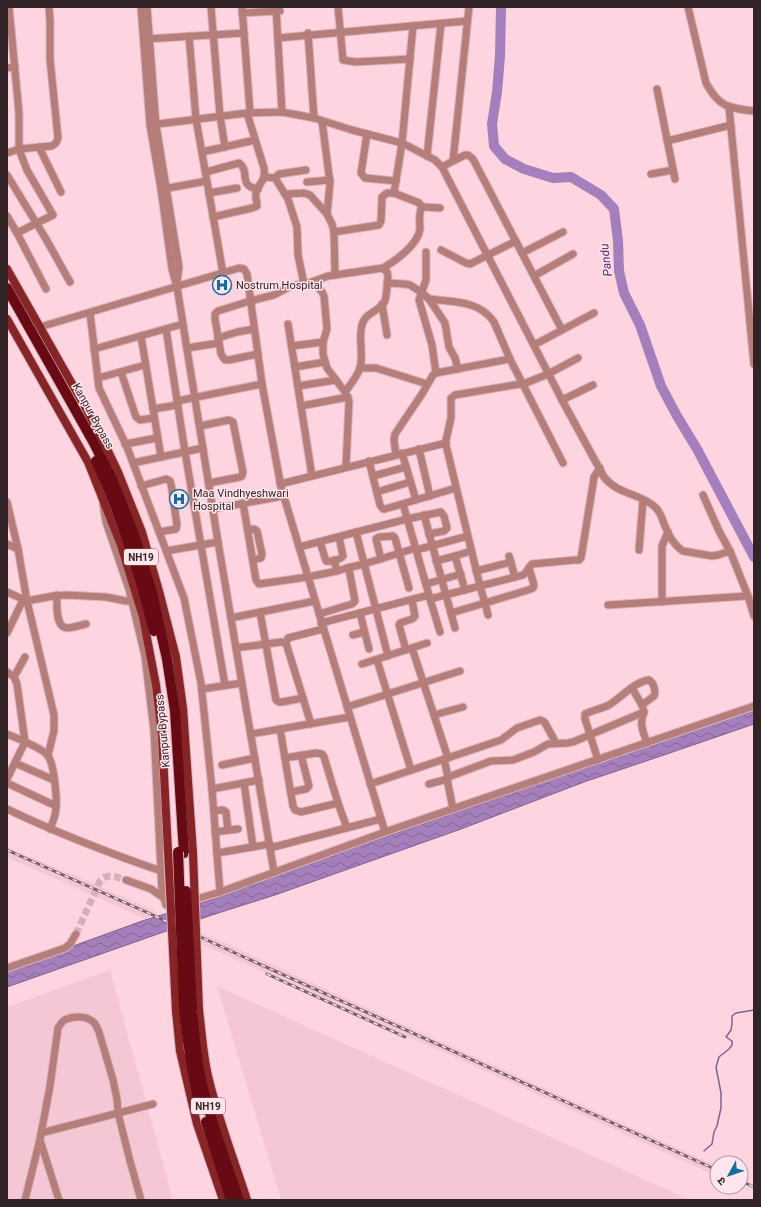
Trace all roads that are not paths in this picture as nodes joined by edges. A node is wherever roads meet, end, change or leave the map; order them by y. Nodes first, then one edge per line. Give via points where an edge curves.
1 (9, 7) edge
2 (49, 7) edge
3 (141, 7) edge
4 (147, 7) edge
5 (211, 7) edge
6 (335, 7) edge
7 (469, 7) edge
8 (688, 7) edge
9 (242, 10) edge
10 (278, 10) edge
11 (467, 21) junction
12 (440, 24) junction
13 (413, 26) junction
14 (244, 33) junction
15 (308, 33) junction
16 (340, 33) junction
17 (213, 35) junction
18 (189, 36) junction
19 (278, 38) junction
20 (146, 39) junction
21 (410, 59) junction
22 (15, 67) junction
23 (7, 68) edge
24 (657, 89) dead end
25 (729, 107) junction
26 (754, 111) edge
27 (282, 112) junction
28 (249, 113) junction
29 (220, 116) junction
30 (314, 118) junction
31 (196, 119) junction
32 (322, 121) junction
33 (153, 125) junction
34 (731, 125) junction
35 (367, 134) junction
36 (255, 140) junction
37 (667, 141) junction
38 (402, 142) junction
39 (40, 147) junction
40 (225, 147) junction
41 (19, 149) junction
42 (202, 152) junction
43 (7, 153) edge
44 (427, 156) junction
45 (248, 161) dead end
46 (453, 161) junction
47 (238, 163) junction
48 (442, 167) junction
49 (306, 170) dead end
50 (673, 170) junction
51 (206, 172) junction
52 (651, 174) dead end
53 (7, 175) edge
54 (264, 177) junction
55 (275, 178) junction
56 (674, 179) dead end
57 (330, 180) junction
58 (207, 181) junction
59 (396, 181) junction
60 (308, 182) dead end
61 (237, 188) dead end
62 (164, 189) junction
63 (258, 189) junction
64 (61, 192) dead end
65 (209, 192) junction
66 (394, 193) junction
67 (285, 194) junction
68 (422, 207) junction
69 (440, 208) dead end
70 (327, 214) junction
71 (7, 216) edge
72 (213, 217) junction
73 (36, 222) junction
74 (334, 232) junction
75 (563, 232) dead end
76 (17, 233) junction
77 (516, 241) junction
78 (441, 250) dead end
79 (426, 252) dead end
80 (522, 253) junction
81 (573, 254) dead end
82 (488, 256) junction
83 (383, 268) junction
84 (7, 269) edge
85 (223, 273) junction
86 (336, 275) junction
87 (534, 276) junction
88 (70, 282) dead end
89 (387, 283) junction
90 (307, 284) junction
91 (177, 287) junction
92 (7, 288) edge
93 (46, 289) dead end
94 (421, 292) junction
95 (429, 299) junction
96 (7, 301) edge
97 (250, 301) junction
98 (382, 304) junction
99 (90, 312) junction
100 (594, 313) dead end
101 (7, 319) edge
102 (183, 324) junction
103 (288, 324) dead end
104 (752, 325) edge
105 (40, 327) junction
106 (166, 329) junction
107 (254, 329) junction
108 (562, 330) junction
109 (387, 335) dead end
110 (140, 336) junction
111 (218, 340) junction
112 (323, 342) junction
113 (534, 345) junction
114 (292, 346) junction
115 (187, 348) junction
116 (94, 349) junction
117 (258, 354) junction
118 (578, 358) dead end
119 (510, 359) junction
120 (225, 360) junction
121 (216, 361) dead end
122 (325, 362) junction
123 (754, 364) edge
124 (145, 365) junction
125 (295, 367) junction
126 (360, 368) junction
127 (458, 369) junction
128 (121, 372) junction
129 (436, 373) junction
130 (548, 374) junction
131 (98, 378) junction
132 (336, 380) junction
133 (522, 383) junction
134 (262, 384) junction
135 (427, 384) junction
136 (593, 385) dead end
137 (298, 386) junction
138 (346, 395) junction
139 (195, 397) junction
140 (562, 400) junction
141 (177, 403) junction
142 (301, 406) junction
143 (153, 409) junction
144 (154, 418) junction
145 (200, 426) junction
146 (157, 438) junction
147 (446, 442) junction
148 (125, 444) junction
149 (203, 448) junction
150 (419, 449) junction
151 (185, 452) junction
152 (399, 454) junction
153 (161, 457) junction
154 (369, 461) junction
155 (133, 463) junction
156 (563, 463) dead end
157 (346, 467) junction
158 (406, 467) junction
159 (600, 468) junction
160 (312, 476) junction
161 (373, 476) junction
162 (209, 482) junction
163 (410, 482) junction
164 (280, 484) junction
165 (141, 486) junction
166 (456, 488) junction
167 (377, 492) junction
168 (703, 495) dead end
169 (283, 496) junction
170 (430, 496) junction
171 (103, 498) junction
172 (416, 500) junction
173 (643, 500) junction
174 (7, 502) edge
175 (243, 503) junction
176 (403, 504) junction
177 (213, 509) junction
178 (424, 515) junction
179 (407, 519) junction
180 (159, 532) junction
181 (356, 532) junction
182 (668, 532) junction
183 (429, 534) junction
184 (468, 536) junction
185 (339, 537) junction
186 (218, 542) junction
187 (320, 542) junction
188 (7, 544) edge
189 (202, 545) junction
190 (432, 545) junction
191 (299, 547) junction
192 (416, 549) junction
193 (18, 550) junction
194 (639, 550) dead end
195 (166, 551) junction
196 (471, 551) junction
197 (730, 551) junction
198 (399, 553) junction
199 (455, 556) junction
200 (380, 559) junction
201 (334, 560) junction
202 (436, 561) junction
203 (364, 564) junction
204 (347, 568) junction
205 (529, 568) junction
206 (337, 571) junction
207 (476, 571) junction
208 (461, 574) junction
209 (515, 577) junction
210 (308, 578) junction
211 (442, 580) junction
212 (426, 584) junction
213 (480, 586) junction
214 (409, 588) dead end
215 (465, 590) junction
216 (7, 592) edge
217 (446, 595) junction
218 (57, 596) junction
219 (748, 596) junction
220 (430, 597) junction
221 (412, 600) junction
222 (25, 601) junction
223 (132, 601) junction
224 (315, 601) junction
225 (662, 602) junction
226 (485, 603) junction
227 (608, 605) dead end
228 (376, 609) junction
229 (260, 612) junction
230 (360, 613) junction
231 (451, 613) junction
232 (319, 614) junction
233 (488, 615) dead end
234 (754, 616) edge
235 (10, 618) edge
236 (231, 618) junction
237 (86, 624) dead end
238 (322, 626) junction
239 (455, 628) dead end
240 (364, 632) junction
241 (440, 632) dead end
242 (7, 633) edge
243 (353, 635) dead end
244 (286, 643) junction
245 (427, 643) dead end
246 (266, 644) junction
247 (236, 648) junction
248 (369, 649) dead end
249 (409, 649) junction
250 (388, 656) junction
251 (25, 657) dead end
252 (377, 660) junction
253 (362, 664) dead end
254 (460, 671) dead end
255 (7, 672) edge
256 (14, 677) junction
257 (242, 683) junction
258 (423, 683) junction
259 (225, 685) junction
260 (632, 688) junction
261 (202, 689) junction
262 (388, 694) junction
263 (304, 698) junction
264 (754, 706) edge
265 (347, 707) junction
266 (463, 707) dead end
267 (643, 708) junction
268 (434, 715) junction
269 (350, 717) junction
270 (311, 724) junction
271 (280, 729) junction
272 (7, 734) edge
273 (251, 734) junction
274 (590, 735) junction
275 (25, 742) junction
276 (556, 743) junction
277 (647, 743) junction
278 (48, 755) junction
279 (301, 755) junction
280 (255, 758) junction
281 (285, 758) junction
282 (446, 758) junction
283 (598, 760) junction
284 (15, 762) junction
285 (222, 765) dead end
286 (411, 770) junction
287 (7, 779) edge
288 (54, 780) junction
289 (259, 780) junction
290 (244, 782) junction
291 (7, 783) edge
292 (370, 784) junction
293 (429, 784) dead end
294 (212, 789) junction
295 (291, 792) junction
296 (338, 803) junction
297 (56, 806) junction
298 (7, 809) edge
299 (453, 809) junction
300 (214, 811) junction
301 (381, 819) junction
302 (347, 828) junction
303 (50, 829) junction
304 (238, 829) dead end
305 (228, 830) junction
306 (215, 832) junction
307 (385, 832) junction
308 (270, 846) junction
309 (253, 847) junction
310 (217, 853) junction
311 (161, 872) junction
312 (274, 872) junction
313 (126, 880) tunnel mouth
314 (220, 892) junction
315 (164, 898) junction
316 (76, 934) tunnel mouth
317 (7, 968) edge
318 (188, 1010) junction
319 (153, 1104) dead end
320 (118, 1113) junction
321 (40, 1136) junction
322 (25, 1200) edge
323 (59, 1200) edge
324 (141, 1200) edge
325 (222, 1200) edge
326 (231, 1200) edge
327 (239, 1200) edge
328 (247, 1200) edge

1 - 22 street
2 - 39 street via 50,59 58,138 52,146
3 - 20 street
4 - 20 street
5 - 17 street
6 - 16 street
7 - 11 street
8 - 25 street via 706,83 716,98
9 - 10 street
9 - 14 street
10 - 19 street
11 - 12 street
11 - 46 street
12 - 13 street
12 - 44 street
13 - 16 street
13 - 21 street
14 - 17 street
14 - 28 street
15 - 16 street
15 - 19 street
15 - 30 street
16 - 21 street via 343,60 356,62
17 - 18 street
17 - 29 street
18 - 20 street
18 - 31 street
19 - 27 street
20 - 33 street
21 - 38 street
22 - 23 street
22 - 41 street
24 - 37 street
25 - 26 street
25 - 34 street
27 - 28 street
27 - 30 street
28 - 29 street
28 - 36 street
29 - 31 street
29 - 40 street
30 - 32 street
31 - 33 street
31 - 42 street
32 - 35 street
32 - 57 street
33 - 62 street
34 - 37 street
34 - 104 street
35 - 38 street
35 - 59 street via 361,173 365,178
36 - 40 street
36 - 54 street via 264,168
37 - 50 street
38 - 44 street
38 - 59 street
39 - 41 street
39 - 64 street
40 - 42 street
41 - 43 street
41 - 73 street via 27,170 52,214
42 - 51 street
44 - 48 street
45 - 47 street
46 - 48 street
46 - 77 street via 465,155 473,159
47 - 51 street
47 - 63 street via 242,166 247,185
48 - 82 street
49 - 55 street via 279,174
50 - 52 street
50 - 56 street
51 - 58 street
53 - 73 street
54 - 55 street
54 - 63 street
55 - 67 street
57 - 60 street
57 - 70 street
58 - 62 street
58 - 65 street
59 - 66 street
61 - 65 street
62 - 91 street via 179,267
63 - 72 street via 255,207
65 - 72 street
66 - 68 street via 417,202
66 - 74 street via 387,193 382,197 379,225
67 - 70 street via 310,195
67 - 90 street via 297,227 298,255
68 - 69 street
68 - 83 street via 417,238 403,255
70 - 74 street
71 - 76 street
72 - 85 street
73 - 76 street
73 - 88 street
74 - 86 street
75 - 80 street
76 - 93 street
77 - 80 street
77 - 82 street
78 - 82 street via 470,264
79 - 94 street via 426,276
80 - 87 street
81 - 87 street
82 - 113 street
83 - 86 street
83 - 89 street via 387,272
84 - 105 main road
85 - 91 street
85 - 97 street via 244,269 247,274
86 - 90 street
87 - 108 street
89 - 94 street via 410,285
89 - 98 street
90 - 97 street
90 - 112 street via 317,286 324,296 327,329
91 - 99 street
91 - 102 street
92 - 318 highway, Kanpur Bypass / NH19, bridge via 112,479 135,537 152,593 167,659 175,711 184,853
94 - 95 street
94 - 129 street via 418,300 432,345
95 - 119 street via 480,308 494,322
95 - 127 street via 445,323 449,347
96 - 318 highway, Kanpur Bypass / NH19, bridge via 105,479 128,536 145,594 162,662 168,708
97 - 107 street
97 - 111 street via 215,314
98 - 109 street
98 - 126 street via 363,320
99 - 105 street
99 - 116 street
100 - 108 street
101 - 171 main road via 88,462
102 - 106 street
102 - 115 street
103 - 114 street
104 - 123 street
105 - 318 main road, bridge via 118,472 144,540 176,657 183,708 193,854
106 - 110 street
106 - 141 street
107 - 111 street via 237,332
107 - 117 street
108 - 113 street
110 - 116 street
110 - 124 street
111 - 115 street
111 - 120 street
112 - 114 street
112 - 122 street
113 - 130 street
114 - 125 street
115 - 139 street
116 - 131 street
117 - 120 street
117 - 134 street
118 - 130 street
119 - 127 street
119 - 133 street
120 - 121 street
122 - 125 street
122 - 132 street
124 - 128 street
124 - 143 street
125 - 137 street
126 - 135 street via 376,368
126 - 138 street
127 - 129 street
128 - 131 street
128 - 144 street via 136,417 140,420
129 - 135 street
130 - 133 street
130 - 140 street
131 - 148 street via 99,388
132 - 137 street
132 - 138 street
133 - 147 street via 452,396
133 - 156 street
134 - 139 street
134 - 164 street via 271,413
135 - 152 street via 395,434 394,440
136 - 140 street
137 - 142 street
138 - 142 street
138 - 157 street via 349,401
139 - 141 street
139 - 145 street
140 - 159 street
141 - 143 street
141 - 151 street
142 - 160 street
143 - 144 street
144 - 146 street
145 - 149 street
145 - 162 street via 229,420 233,422 243,472 240,477
146 - 148 street
146 - 153 street
147 - 150 street
147 - 166 street
148 - 155 street
149 - 151 street
149 - 162 street
150 - 152 street
150 - 170 street
151 - 153 street
151 - 189 street
152 - 154 street
152 - 158 street
153 - 155 street
154 - 157 street
154 - 161 street
155 - 165 street
157 - 160 street
158 - 161 street
158 - 163 street
159 - 173 street via 612,485
159 - 205 street via 594,477 581,558 536,563
160 - 164 street
161 - 167 street
162 - 177 street
163 - 167 street
163 - 172 street
164 - 169 street
165 - 180 street
165 - 180 street via 166,479 171,484 177,525 173,530
166 - 170 street
166 - 184 street
167 - 176 street via 383,509
168 - 197 street
169 - 175 street
169 - 191 street
170 - 172 street
171 - 223 street via 106,522
171 - 318 main road, bridge via 121,545 143,617 156,685
172 - 176 street
173 - 182 street via 654,505 660,512
173 - 194 street
174 - 193 street
175 - 177 street
175 - 210 street via 256,580 259,584
176 - 179 street
177 - 186 street
178 - 179 street
178 - 183 street
178 - 183 street via 441,512 447,526 444,530
179 - 181 street
179 - 192 street
180 - 195 street
181 - 185 street
181 - 203 street
182 - 197 street via 683,551 715,556
182 - 225 street via 662,546
183 - 190 street
184 - 190 street
184 - 196 street
185 - 187 street
185 - 201 street via 343,556
186 - 189 street
186 - 236 street
187 - 191 street
187 - 201 street via 326,561
188 - 193 street
189 - 195 street
189 - 259 street
190 - 192 street
190 - 202 street
191 - 210 street
192 - 198 street
192 - 212 street
193 - 222 street
195 - 261 street via 184,598
196 - 199 street
196 - 207 street
197 - 219 street
198 - 200 street
198 - 200 street via 393,536 379,537 376,541
198 - 214 street
199 - 202 street
199 - 208 street
200 - 203 street
201 - 206 street
202 - 211 street
203 - 204 street
203 - 228 street
204 - 206 street
204 - 232 street via 354,603
205 - 209 street via 523,575
205 - 226 street via 533,588
206 - 210 street
207 - 209 street via 510,559
207 - 213 street
208 - 211 street
208 - 215 street
209 - 213 street
210 - 224 street
211 - 212 street
211 - 217 street
212 - 220 street
213 - 215 street
213 - 226 street
215 - 217 street
216 - 222 street
217 - 220 street
217 - 231 street
218 - 222 street
218 - 223 street via 79,595
218 - 237 street via 59,622 62,625 67,628
219 - 225 street
219 - 234 street
220 - 221 street
220 - 241 street
221 - 228 street
221 - 249 street via 415,616 399,625
222 - 235 street
222 - 278 street via 54,715 54,731
223 - 311 street via 145,656 154,731
224 - 229 street
224 - 232 street
225 - 227 street
226 - 231 street
226 - 233 street
228 - 230 street
228 - 250 street
229 - 236 street
229 - 246 street
230 - 238 street
230 - 240 street
231 - 239 street
232 - 238 street
235 - 242 street
236 - 247 street
238 - 244 street via 288,638
238 - 265 street
240 - 243 street
240 - 248 street
244 - 246 street
244 - 263 street
245 - 249 street
246 - 247 street
246 - 263 street via 276,700 282,702
247 - 257 street
249 - 250 street
249 - 258 street
250 - 252 street
251 - 256 street
252 - 253 street
252 - 262 street
254 - 258 street
255 - 256 street
256 - 275 street
257 - 259 street
257 - 273 street
258 - 262 street
258 - 268 street
259 - 261 street
260 - 267 street
260 - 267 street via 646,680 652,683 654,696
260 - 274 street via 608,705 585,714
261 - 294 street
262 - 265 street
262 - 286 street
263 - 270 street
264 - 277 street
265 - 269 street
266 - 268 street
267 - 274 street
267 - 277 street via 641,724
268 - 282 street
269 - 270 street
269 - 292 street
270 - 271 street
271 - 273 street
271 - 281 street
272 - 275 street
273 - 280 street
274 - 276 street via 568,743
274 - 283 street
275 - 278 street
275 - 284 street
276 - 282 street via 545,723 540,720 517,728 501,740
276 - 299 street via 548,744 513,760 491,761 451,776 447,779
277 - 283 street
278 - 288 street
279 - 281 street
279 - 295 street via 309,786
279 - 296 street via 322,754
280 - 285 street
280 - 289 street
281 - 295 street
282 - 286 street
282 - 293 street via 447,779
283 - 299 street
284 - 287 street
284 - 288 street
286 - 292 street
288 - 297 street
289 - 290 street
289 - 308 street
290 - 294 street
290 - 309 street
291 - 297 street
292 - 301 street
294 - 300 street
295 - 296 street via 293,806 297,812
296 - 302 street
297 - 303 street
298 - 303 street
299 - 307 street
300 - 305 street via 226,812
300 - 306 street
301 - 302 street
301 - 307 street
302 - 308 street
303 - 311 street
304 - 305 street
305 - 306 street
306 - 310 street
307 - 312 street
308 - 309 street
308 - 312 street
309 - 310 street
310 - 314 street
311 - 315 street
312 - 314 street
313 - 315 street via 151,888
314 - 315 street via 170,907 166,905
316 - 317 street via 65,948
318 - 325 main road via 180,1051 197,1124
318 - 326 highway, Kanpur Bypass / NH19 via 189,1051 194,1083
318 - 327 highway, Kanpur Bypass / NH19 via 208,1108
318 - 328 main road via 204,1052 216,1107
319 - 320 street
320 - 321 street
320 - 321 street via 113,1080 96,1025 92,1020 83,1017 66,1019 58,1028
320 - 324 street
321 - 322 street
321 - 323 street

